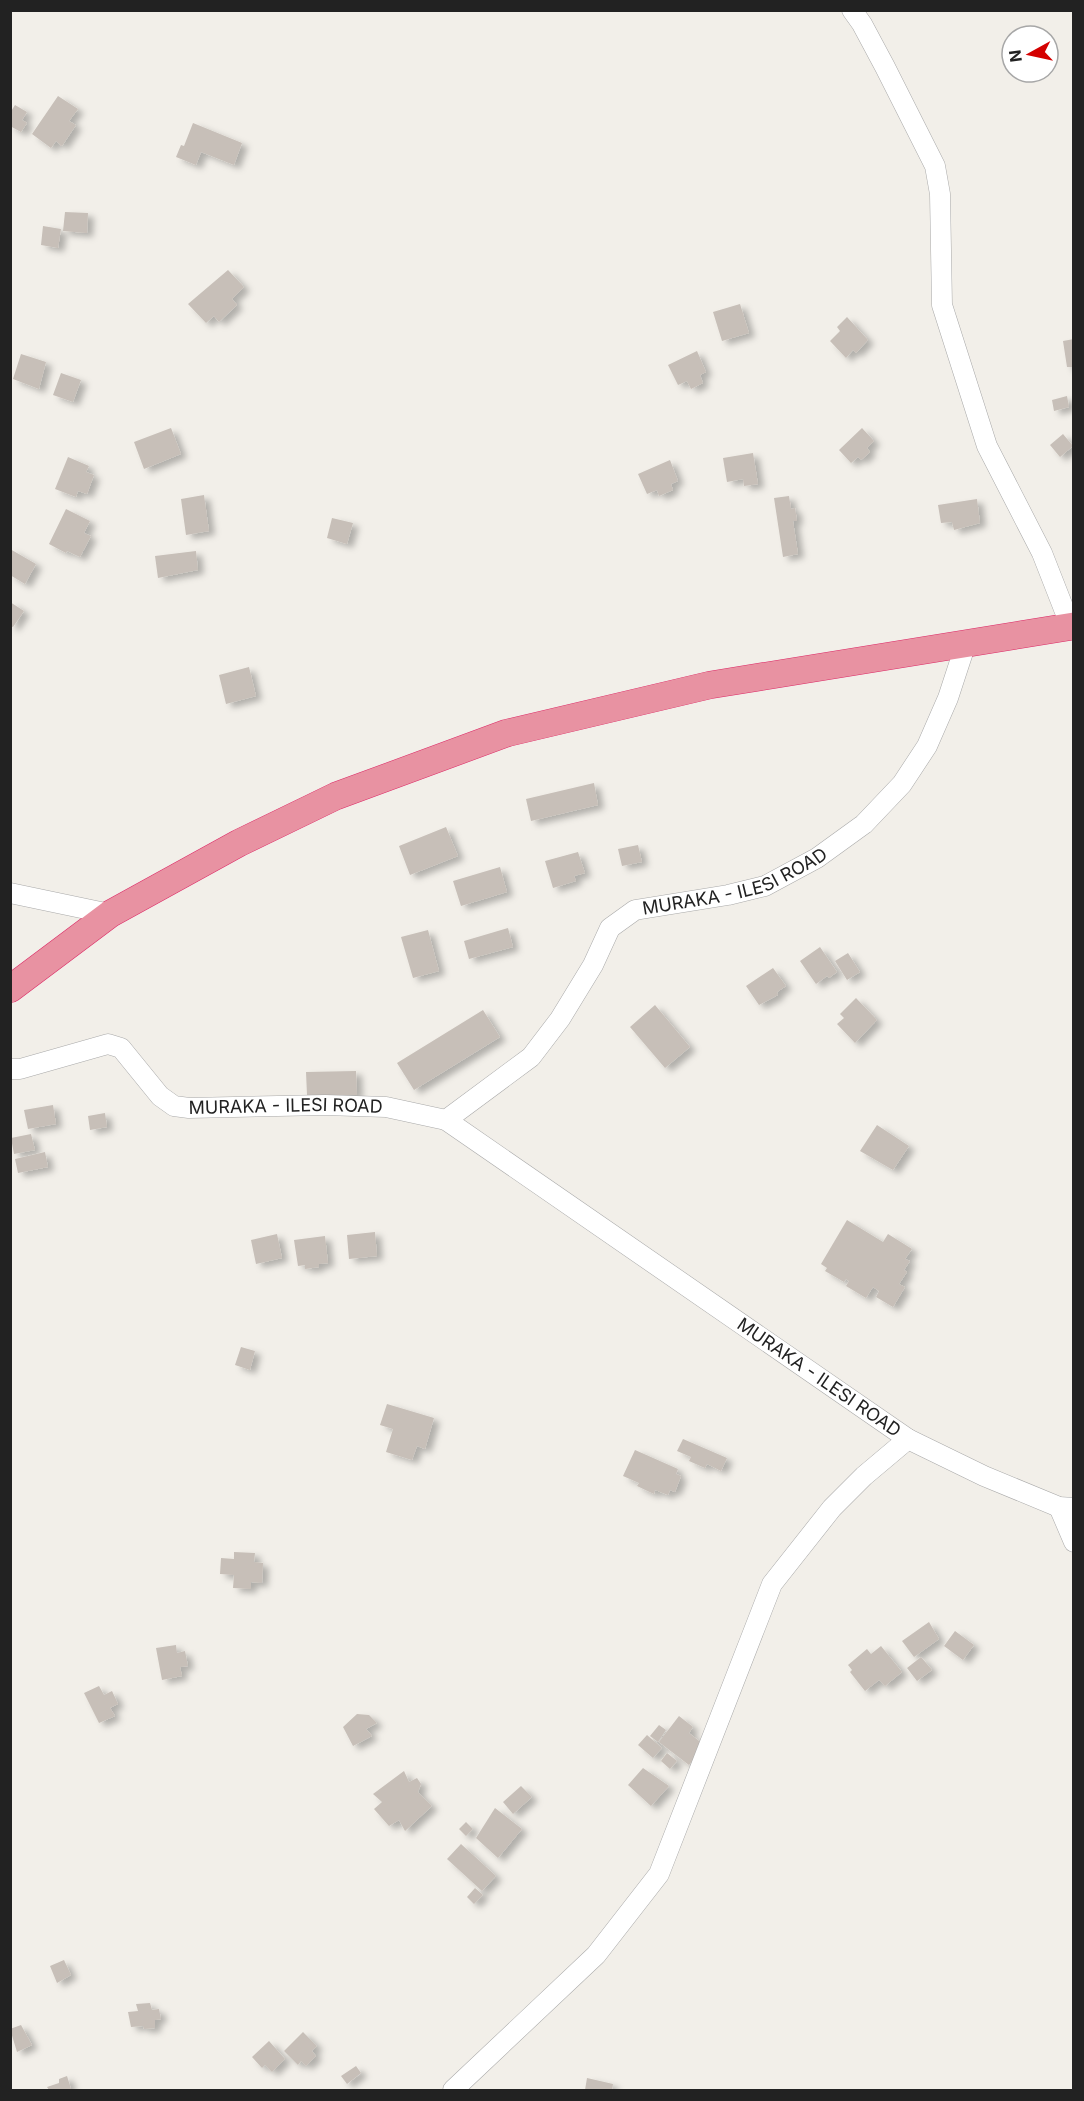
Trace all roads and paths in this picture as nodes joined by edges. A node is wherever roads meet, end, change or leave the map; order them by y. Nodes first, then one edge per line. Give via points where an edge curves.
1 (852, 10) edge
2 (1072, 627) edge
3 (966, 643) junction
4 (10, 893) edge
5 (110, 914) junction
6 (10, 989) edge
7 (10, 1069) edge
8 (446, 1120) junction
9 (908, 1439) junction
10 (1066, 1507) edge
11 (1074, 1542) edge
12 (453, 2091) edge

1 - 2 street via 935,166 942,305 987,446 1042,553
2 - 3 highway
3 - 5 highway via 710,686 507,733 336,796 239,843
3 - 8 street, MURAKA - ILESI ROAD via 927,746 902,784 864,824 817,858 765,886 635,910 626,916 610,928 566,1010 531,1057
4 - 5 street
5 - 6 highway
7 - 8 street, MURAKA - ILESI ROAD via 108,1044 121,1048 160,1096 174,1106 386,1107
8 - 9 street, MURAKA - ILESI ROAD
9 - 10 street, MURAKA - ILESI ROAD via 984,1476
9 - 12 street via 832,1508 772,1584 659,1874 596,1955
10 - 11 street

